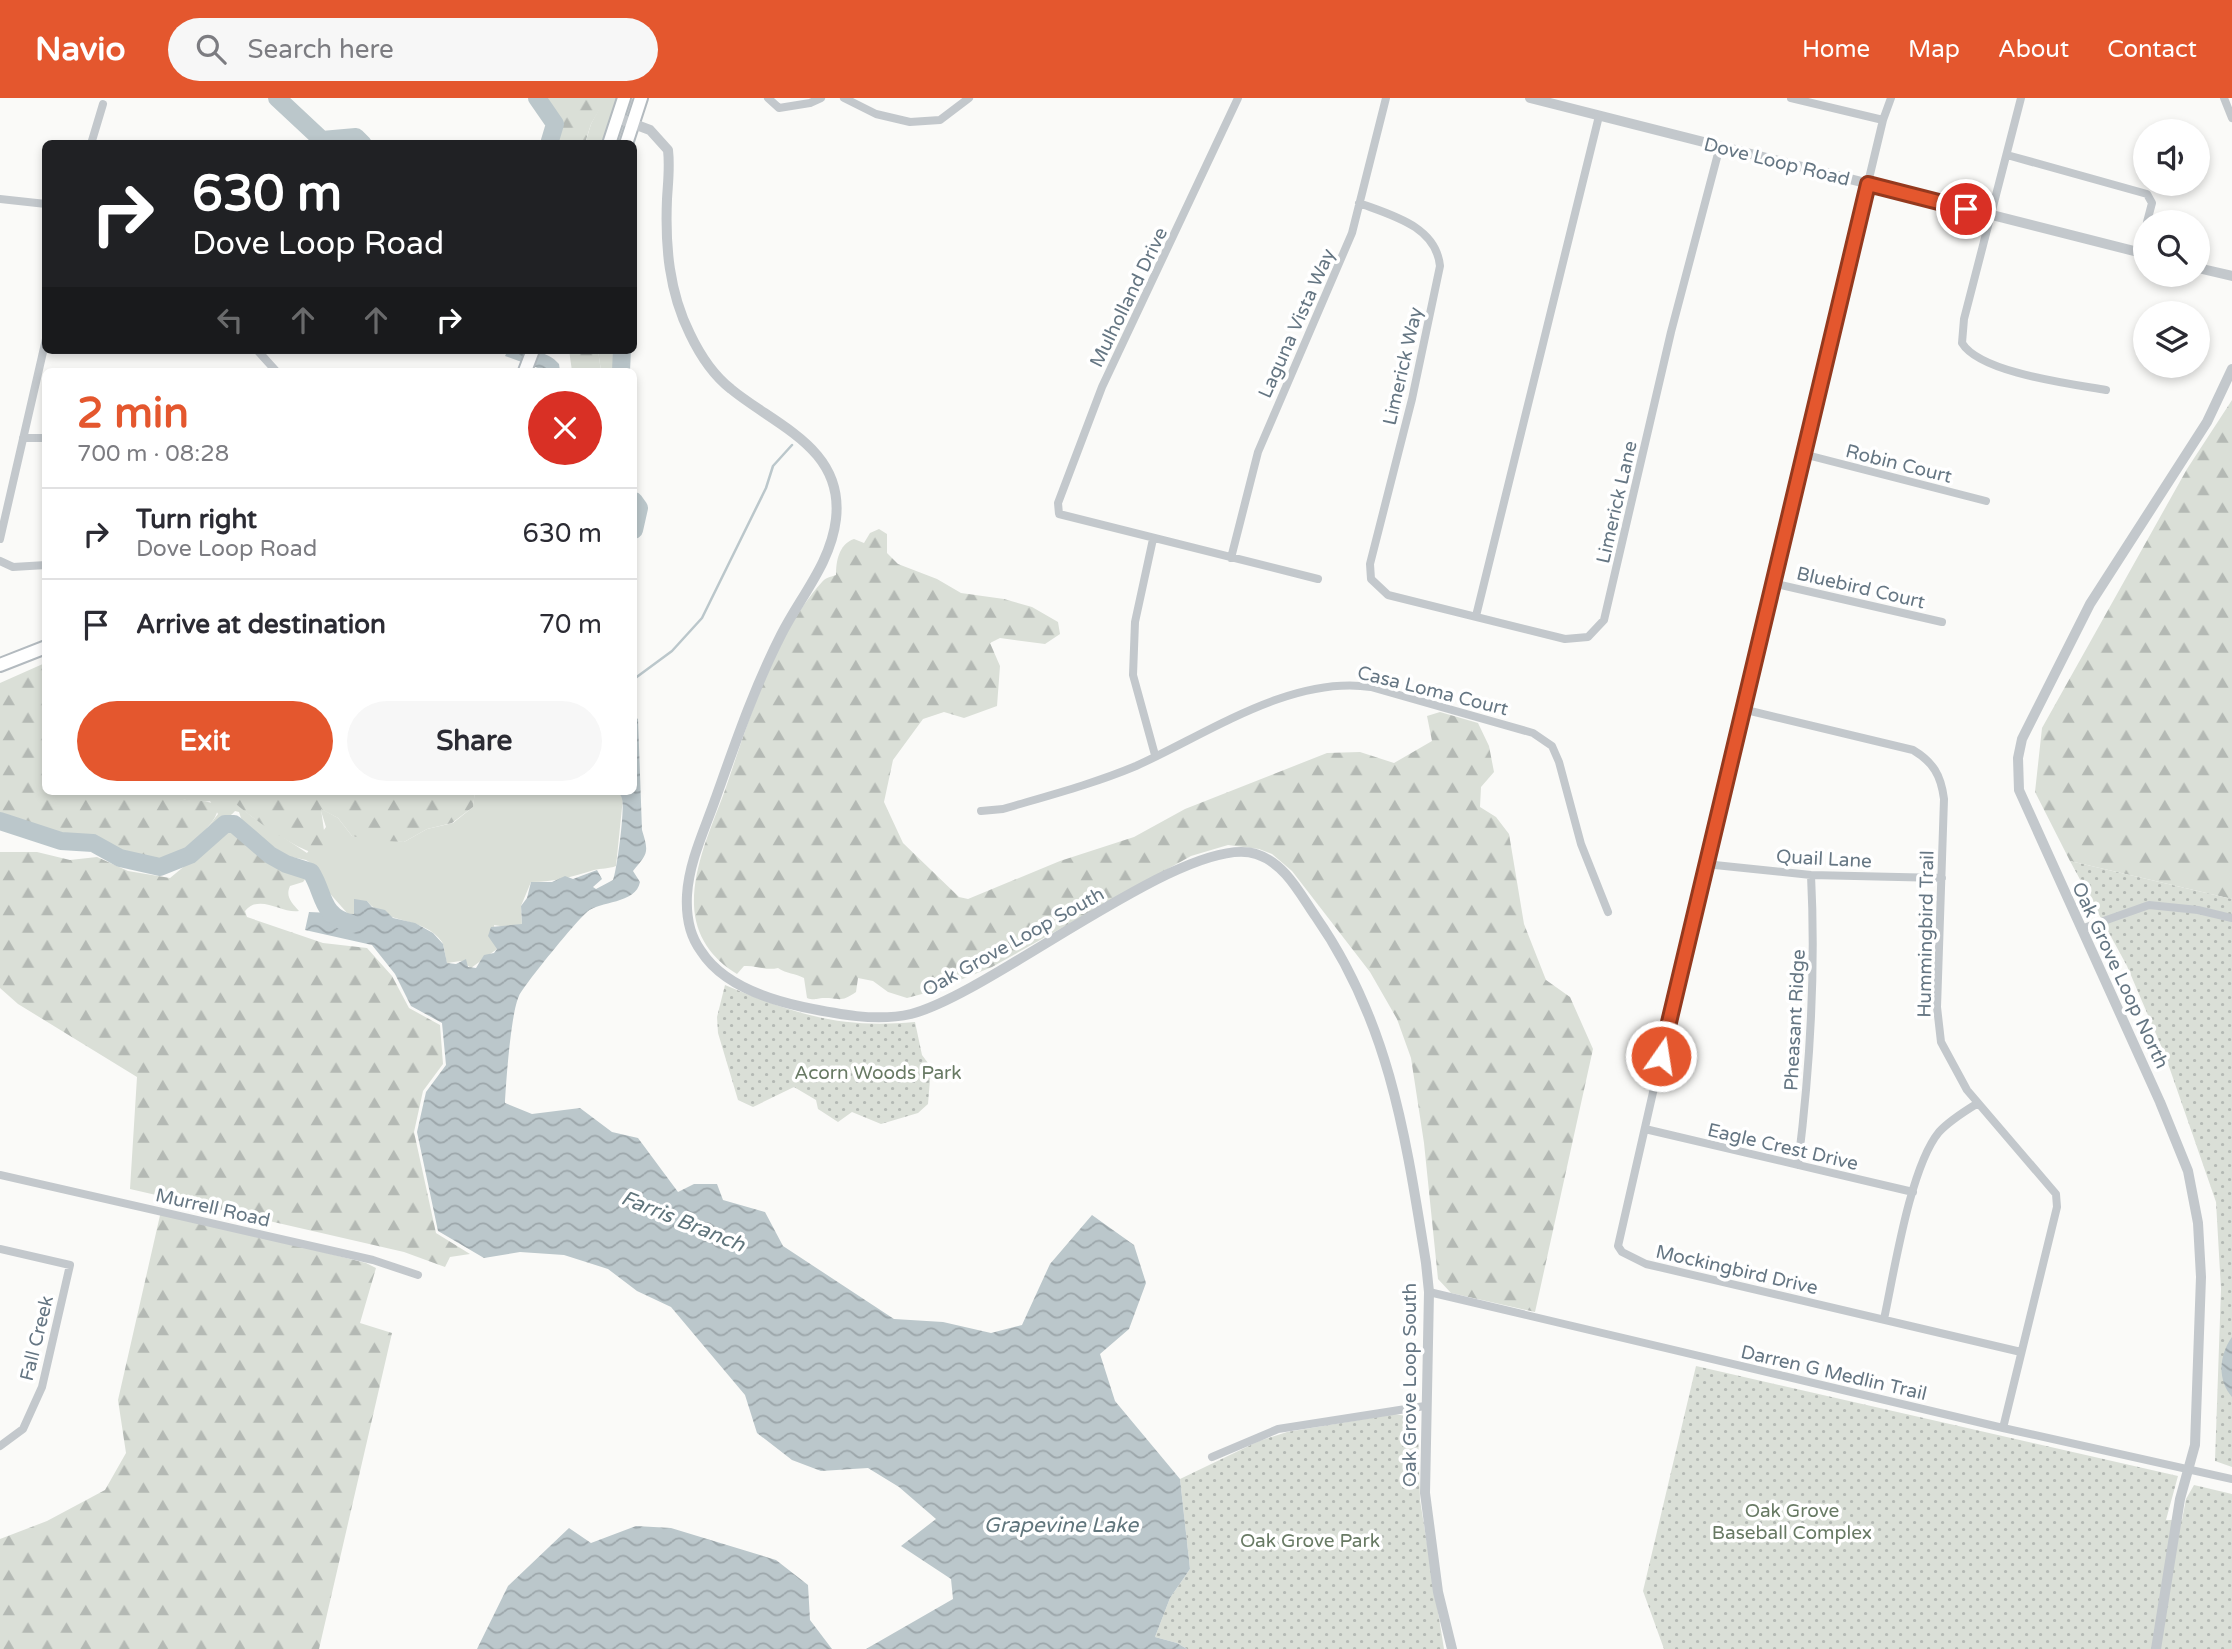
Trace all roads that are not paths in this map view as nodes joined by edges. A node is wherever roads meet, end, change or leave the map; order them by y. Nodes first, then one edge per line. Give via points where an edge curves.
1 (624, 98) edge
2 (641, 98) edge
3 (768, 98) edge
4 (791, 98) edge
5 (821, 98) edge
6 (844, 98) edge
7 (970, 98) edge
8 (1238, 98) edge
9 (1386, 98) edge
10 (1530, 98) edge
11 (1791, 98) edge
12 (1891, 98) edge
13 (2021, 98) edge
14 (2224, 98) edge
15 (103, 104) dead end
16 (784, 107) junction
17 (1599, 116) junction
18 (618, 118) junction
19 (2232, 118) edge
20 (1883, 120) junction
21 (634, 123) junction
22 (93, 140) edge
23 (610, 140) edge
24 (628, 140) edge
25 (1720, 146) junction
26 (2007, 155) junction
27 (1868, 184) junction
28 (2, 200) edge
29 (1359, 203) junction
30 (42, 204) edge
31 (2150, 210) edge
32 (1991, 215) junction
33 (2133, 251) edge
34 (2210, 271) edge
35 (2232, 276) edge
36 (43, 354) edge
37 (261, 354) edge
38 (273, 368) edge
39 (2232, 369) edge
40 (2106, 390) dead end
41 (23, 438) junction
42 (42, 438) edge
43 (1803, 454) junction
44 (1986, 502) dead end
45 (0, 539) edge
46 (1153, 539) junction
47 (1231, 558) junction
48 (1, 562) edge
49 (42, 565) edge
50 (1318, 579) dead end
51 (1371, 579) joint
52 (1772, 583) junction
53 (1476, 616) junction
54 (1942, 622) dead end
55 (42, 648) edge
56 (0, 665) edge
57 (1742, 709) junction
58 (1155, 755) junction
59 (981, 811) dead end
60 (1705, 864) junction
61 (1811, 875) junction
62 (1942, 878) junction
63 (1608, 912) dead end
64 (2232, 918) edge
65 (2081, 929) junction
66 (1978, 1103) junction
67 (1645, 1129) junction
68 (1798, 1166) junction
69 (0, 1174) edge
70 (1913, 1192) junction
71 (0, 1249) edge
72 (418, 1275) dead end
73 (1429, 1292) junction
74 (1884, 1319) junction
75 (2021, 1352) junction
76 (1425, 1406) junction
77 (2003, 1428) junction
78 (0, 1447) edge
79 (1212, 1457) dead end
80 (2188, 1469) junction
81 (2232, 1479) edge
82 (1452, 1649) edge
83 (2156, 1649) edge

1 - 18 main road
2 - 21 main road
3 - 16 street via 774,106
4 - 16 street
5 - 16 street
6 - 7 street via 876,114 910,122 940,120
8 - 46 street, Mulholland Drive via 1102,387 1058,503 1059,514
9 - 29 street, Laguna Vista Way
10 - 17 street, Dove Loop Road
11 - 20 street
12 - 20 street, Mockingbird Drive
13 - 26 street
14 - 19 street
15 - 22 street
17 - 25 street, Dove Loop Road
17 - 53 street
18 - 21 street, Oak Grove Loop South
18 - 23 main road
20 - 27 street, Mockingbird Drive
21 - 24 main road
21 - 73 street, Oak Grove Loop South via 658,136 668,150 669,272 693,342 730,389 819,454 836,498 833,538 766,667 692,862 686,899 692,935 700,951 726,977 794,1005 850,1015 906,1015 959,994 1204,857 1231,851 1264,857 1284,871 1332,941 1383,1049 1396,1098
25 - 27 street, Dove Loop Road
25 - 53 street, Limerick Lane via 1604,620 1588,637 1565,639
26 - 31 street via 2147,194
26 - 32 street
27 - 32 street, Dove Loop Road
27 - 43 street, Mockingbird Drive
28 - 30 street
29 - 47 street, Laguna Vista Way via 1342,260 1258,452
29 - 51 street, Limerick Way via 1417,228 1436,248 1440,266 1370,564
32 - 33 street, Dove Loop Road
32 - 40 street via 1962,343 1995,365
34 - 35 street
36 - 41 street
37 - 38 street
39 - 65 street, Oak Grove Loop North via 2207,422 2090,604 2022,739 2018,790
41 - 42 street
41 - 45 street
43 - 44 street, Robin Court
43 - 52 street, Mockingbird Drive
46 - 47 street
46 - 58 street via 1135,622 1133,674
47 - 50 street
48 - 49 street via 13,567
51 - 53 street, Limerick Lane via 1388,595
52 - 54 street, Bluebird Court
52 - 57 street, Mockingbird Drive
55 - 56 main road
57 - 60 street, Mockingbird Drive
57 - 62 street, Hummingbird Trail via 1913,750 1928,759 1942,788
58 - 59 street, Casa Loma Court via 1072,788
58 - 63 street, Casa Loma Court via 1283,697 1347,683 1424,700 1533,733 1552,746 1559,762 1581,844
60 - 61 street, Quail Lane
60 - 67 street, Mockingbird Drive
61 - 62 street, Quail Lane
61 - 68 street, Pheasant Ridge via 1812,999
62 - 66 street, Hummingbird Trail via 1938,1024 1955,1072
64 - 65 street via 2149,905
65 - 80 street, Oak Grove Loop North via 2160,1102 2193,1192 2201,1277 2197,1422
66 - 70 street via 1940,1131
66 - 75 street, Hummingbird Trail via 2056,1194 2057,1206
67 - 68 street, Eagle Crest Drive
67 - 74 street, Mockingbird Drive via 1618,1237 1622,1252 1646,1264
68 - 70 street, Eagle Crest Drive
69 - 72 street, Murrell Road via 373,1260
70 - 74 street
71 - 78 street, Fall Creek via 70,1265 42,1387 23,1429
73 - 76 street, Oak Grove Loop South
73 - 77 street, Darren G Medlin Trail
74 - 75 street, Mockingbird Drive
75 - 77 street, Hummingbird Trail
76 - 79 street via 1278,1429
76 - 82 street, Oak Grove Loop South via 1428,1531
77 - 80 street, Darren G Medlin Trail
80 - 81 street, Darren G Medlin Trail
80 - 83 street, Oak Grove Loop North

